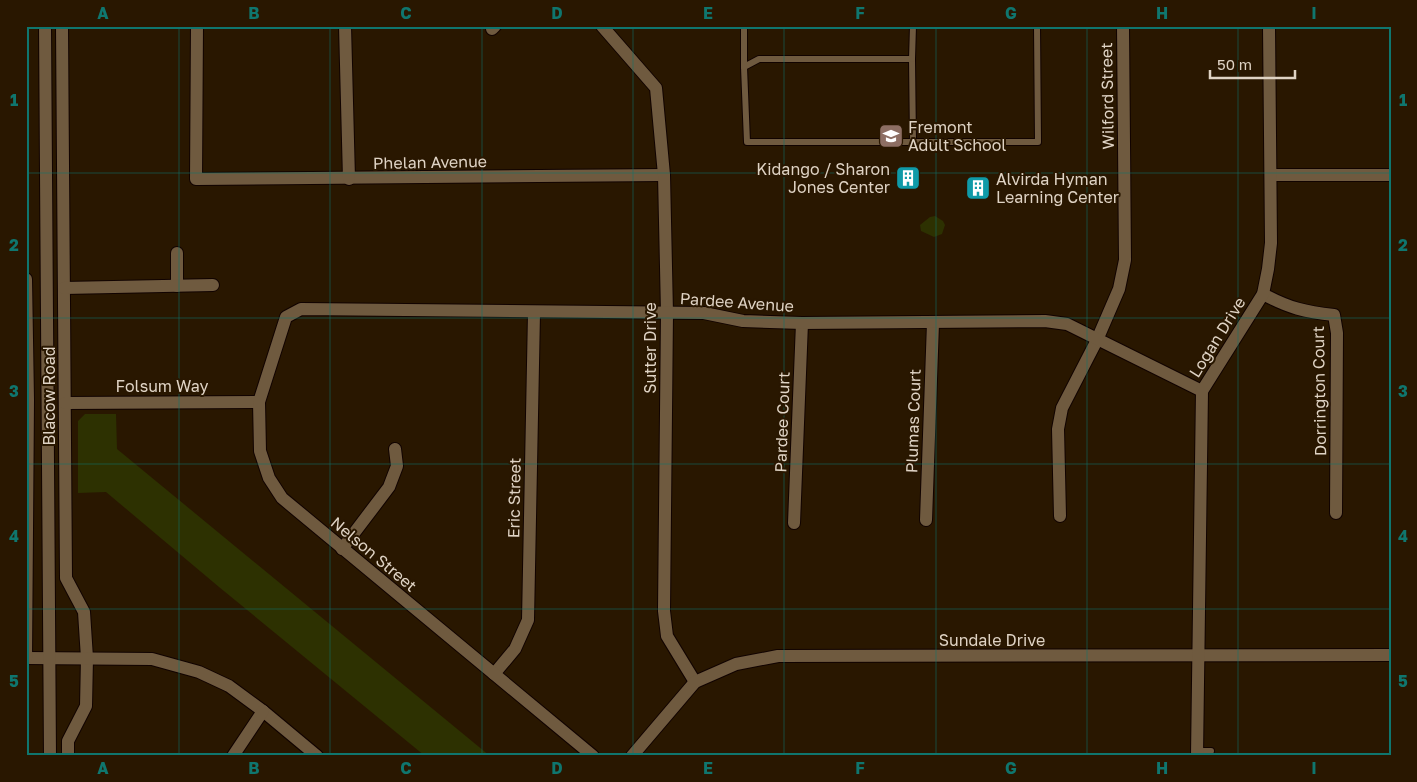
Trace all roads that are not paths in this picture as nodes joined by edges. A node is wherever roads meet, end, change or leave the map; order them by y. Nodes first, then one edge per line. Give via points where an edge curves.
1 (45, 26) edge
2 (62, 26) edge
3 (197, 26) edge
4 (345, 26) edge
5 (602, 26) edge
6 (913, 26) edge
7 (1037, 26) edge
8 (1123, 26) edge
9 (1269, 26) edge
10 (744, 28) edge
11 (912, 59) junction
12 (744, 67) junction
13 (913, 142) junction
14 (1391, 174) edge
15 (664, 175) junction
16 (1270, 176) junction
17 (349, 179) junction
18 (177, 253) dead end
19 (26, 279) edge
20 (213, 285) dead end
21 (177, 286) junction
22 (64, 288) junction
23 (1263, 294) junction
24 (534, 313) junction
25 (667, 313) junction
26 (286, 317) joint
27 (802, 323) junction
28 (933, 323) junction
29 (1097, 340) junction
30 (1202, 391) junction
31 (259, 402) junction
32 (65, 403) junction
33 (396, 449) dead end
34 (1336, 513) dead end
35 (1060, 516) dead end
36 (926, 520) dead end
37 (794, 523) dead end
38 (342, 549) junction
39 (1391, 655) edge
40 (1198, 656) junction
41 (50, 658) junction
42 (87, 658) junction
43 (26, 659) edge
44 (494, 674) junction
45 (695, 682) junction
46 (263, 711) junction
47 (1211, 751) dead end
48 (1197, 753) edge
49 (50, 756) edge
50 (68, 756) edge
51 (233, 756) edge
52 (317, 756) edge
53 (593, 756) edge
54 (632, 756) edge

1 - 41 street, Blacow Road
2 - 22 street, Blacow Road
3 - 17 street, Phelan Avenue via 196,179
4 - 17 street
5 - 15 street, Sutter Drive via 656,88
6 - 11 lane
7 - 13 lane via 1038,142
8 - 29 street, Wilford Street via 1125,260 1119,289
9 - 16 street, Logan Drive
10 - 12 lane
11 - 12 lane via 759,59
11 - 13 lane
12 - 13 lane via 747,142
14 - 16 street
15 - 17 street, Phelan Avenue
15 - 25 street, Sutter Drive
16 - 23 street, Logan Drive via 1271,243
18 - 21 street
19 - 43 street, Blacow Road
20 - 21 street
21 - 22 street
22 - 32 street, Blacow Road
23 - 30 street, Logan Drive
23 - 34 street, Dorrington Court via 1285,306 1334,315 1337,333
24 - 25 street, Pardee Avenue
24 - 26 street, Pardee Avenue via 301,309
24 - 44 street, Eric Street via 528,620 515,648
25 - 27 street, Pardee Avenue via 704,313 743,322
25 - 45 street, Sutter Drive via 664,611 668,636
26 - 31 street, Nelson Street
27 - 28 street, Pardee Avenue
27 - 37 street, Pardee Court
28 - 29 street, Pardee Avenue via 1045,321 1067,324
28 - 36 street, Plumas Court
29 - 30 street, Pardee Avenue
29 - 35 street, Wilford Street via 1062,408 1058,429
30 - 40 street, Logan Drive
31 - 32 street, Folsum Way
31 - 38 street, Nelson Street via 260,452 269,478 282,498
32 - 42 street, Blacow Road via 66,578 84,612
33 - 38 street via 397,466 389,487
38 - 44 street, Nelson Street
39 - 40 street, Sundale Drive
40 - 45 street, Sundale Drive via 778,656 736,664
40 - 48 street, Logan Drive
41 - 42 street
41 - 43 street
41 - 49 street, Blacow Road
42 - 46 street via 152,659 200,672 229,686
42 - 50 street, Blacow Road via 86,706 68,741
44 - 53 street, Nelson Street
45 - 54 street, Sundale Drive
46 - 51 street
46 - 52 street
47 - 48 lane

